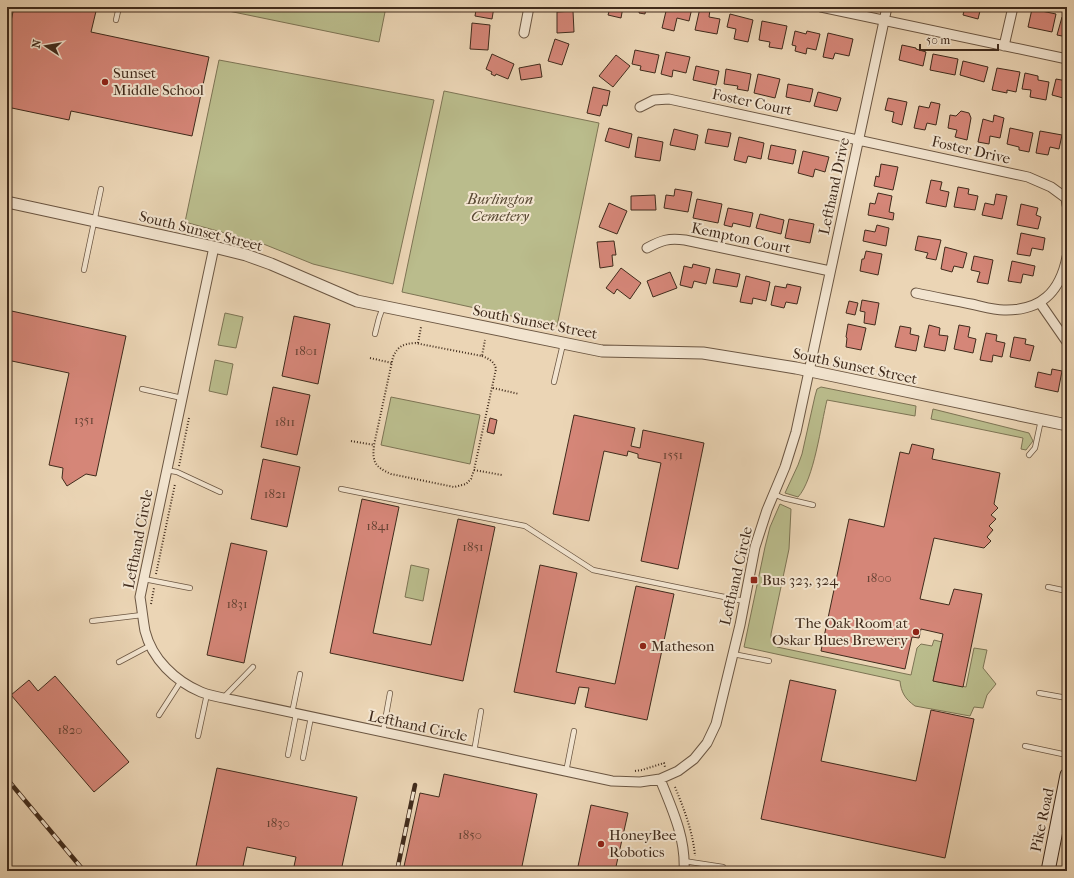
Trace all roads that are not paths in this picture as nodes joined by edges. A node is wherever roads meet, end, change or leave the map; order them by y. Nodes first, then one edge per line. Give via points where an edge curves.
1 (119, 7) edge
2 (529, 7) edge
3 (821, 7) edge
4 (888, 7) edge
5 (1013, 7) edge
6 (116, 20) dead end
7 (885, 20) junction
8 (524, 33) dead end
9 (1004, 46) junction
10 (1067, 59) edge
11 (640, 107) dead end
12 (859, 139) junction
13 (101, 189) dead end
14 (1067, 201) edge
15 (7, 202) edge
16 (94, 221) junction
17 (214, 247) junction
18 (648, 248) dead end
19 (1067, 257) edge
20 (84, 270) dead end
21 (830, 271) junction
22 (916, 293) dead end
23 (1040, 303) junction
24 (383, 306) junction
25 (375, 334) dead end
26 (1067, 342) edge
27 (563, 344) junction
28 (810, 371) junction
29 (554, 382) dead end
30 (142, 389) dead end
31 (182, 398) junction
32 (1040, 420) junction
33 (1067, 425) edge
34 (1029, 456) dead end
35 (166, 470) junction
36 (341, 489) dead end
37 (220, 492) dead end
38 (774, 494) junction
39 (814, 504) dead end
40 (144, 579) junction
41 (1048, 586) dead end
42 (190, 588) dead end
43 (1067, 591) edge
44 (744, 601) junction
45 (147, 613) junction
46 (92, 620) dead end
47 (151, 645) junction
48 (733, 654) junction
49 (769, 661) dead end
50 (119, 662) dead end
51 (253, 667) dead end
52 (300, 674) dead end
53 (181, 681) junction
54 (390, 693) dead end
55 (1039, 693) dead end
56 (207, 694) junction
57 (223, 698) junction
58 (1067, 698) edge
59 (481, 711) dead end
60 (294, 714) junction
61 (159, 715) dead end
62 (312, 717) junction
63 (574, 731) dead end
64 (383, 732) junction
65 (198, 736) dead end
66 (1024, 746) dead end
67 (474, 752) junction
68 (288, 755) dead end
69 (1067, 755) edge
70 (303, 758) dead end
71 (566, 772) junction
72 (1067, 775) edge
73 (660, 779) junction
74 (684, 861) junction
75 (724, 867) dead end
76 (684, 871) edge
77 (1048, 871) edge

1 - 6 lane
2 - 8 street
3 - 7 street
4 - 7 street, Lefthand Drive
5 - 9 street
7 - 9 street
7 - 12 street, Lefthand Drive
9 - 10 street
11 - 12 street, Foster Court via 654,100 669,99
12 - 14 street, Foster Drive via 1028,177 1051,187
12 - 21 street, Lefthand Drive
13 - 16 lane
15 - 16 street, South Sunset Street
16 - 17 street, South Sunset Street
16 - 20 lane
17 - 24 street, South Sunset Street via 271,264 357,301
17 - 31 street, Lefthand Circle
18 - 21 street, Kempton Court via 671,238
19 - 23 street via 1064,272 1056,287
21 - 28 street, Lefthand Drive
22 - 23 street via 1003,310 1022,309
23 - 26 street
24 - 25 lane
24 - 27 street, South Sunset Street
27 - 28 street, South Sunset Street via 602,351 703,353
27 - 29 lane
28 - 32 street, South Sunset Street
28 - 38 street, Lefthand Circle via 786,467
30 - 31 lane
31 - 35 street, Lefthand Circle
32 - 33 street, South Sunset Street
32 - 34 lane via 1035,448
35 - 37 lane via 177,472
35 - 40 street, Lefthand Circle
36 - 44 lane via 525,526 593,570
38 - 39 lane
38 - 44 street, Lefthand Circle via 755,548
40 - 42 lane
40 - 45 street, Lefthand Circle via 140,598
41 - 43 lane
44 - 48 street, Lefthand Circle
45 - 46 lane
45 - 47 street, Lefthand Circle via 145,632
47 - 50 lane
47 - 53 street, Lefthand Circle via 161,662
48 - 49 lane
48 - 73 street, Lefthand Circle via 716,724 707,743 694,759 678,771
51 - 57 lane
52 - 60 lane
53 - 56 street, Lefthand Circle
53 - 61 lane
54 - 64 lane
55 - 58 lane
56 - 57 street, Lefthand Circle
56 - 65 lane
57 - 60 street, Lefthand Circle
59 - 67 lane
60 - 62 street, Lefthand Circle
60 - 68 lane
62 - 64 street, Lefthand Circle
62 - 70 lane
63 - 71 lane
64 - 67 street, Lefthand Circle
66 - 69 lane
67 - 71 street, Lefthand Circle
71 - 73 street, Lefthand Circle via 612,781 640,782
72 - 77 main road, Pike Road
73 - 74 street via 674,814
74 - 75 lane
74 - 76 street

